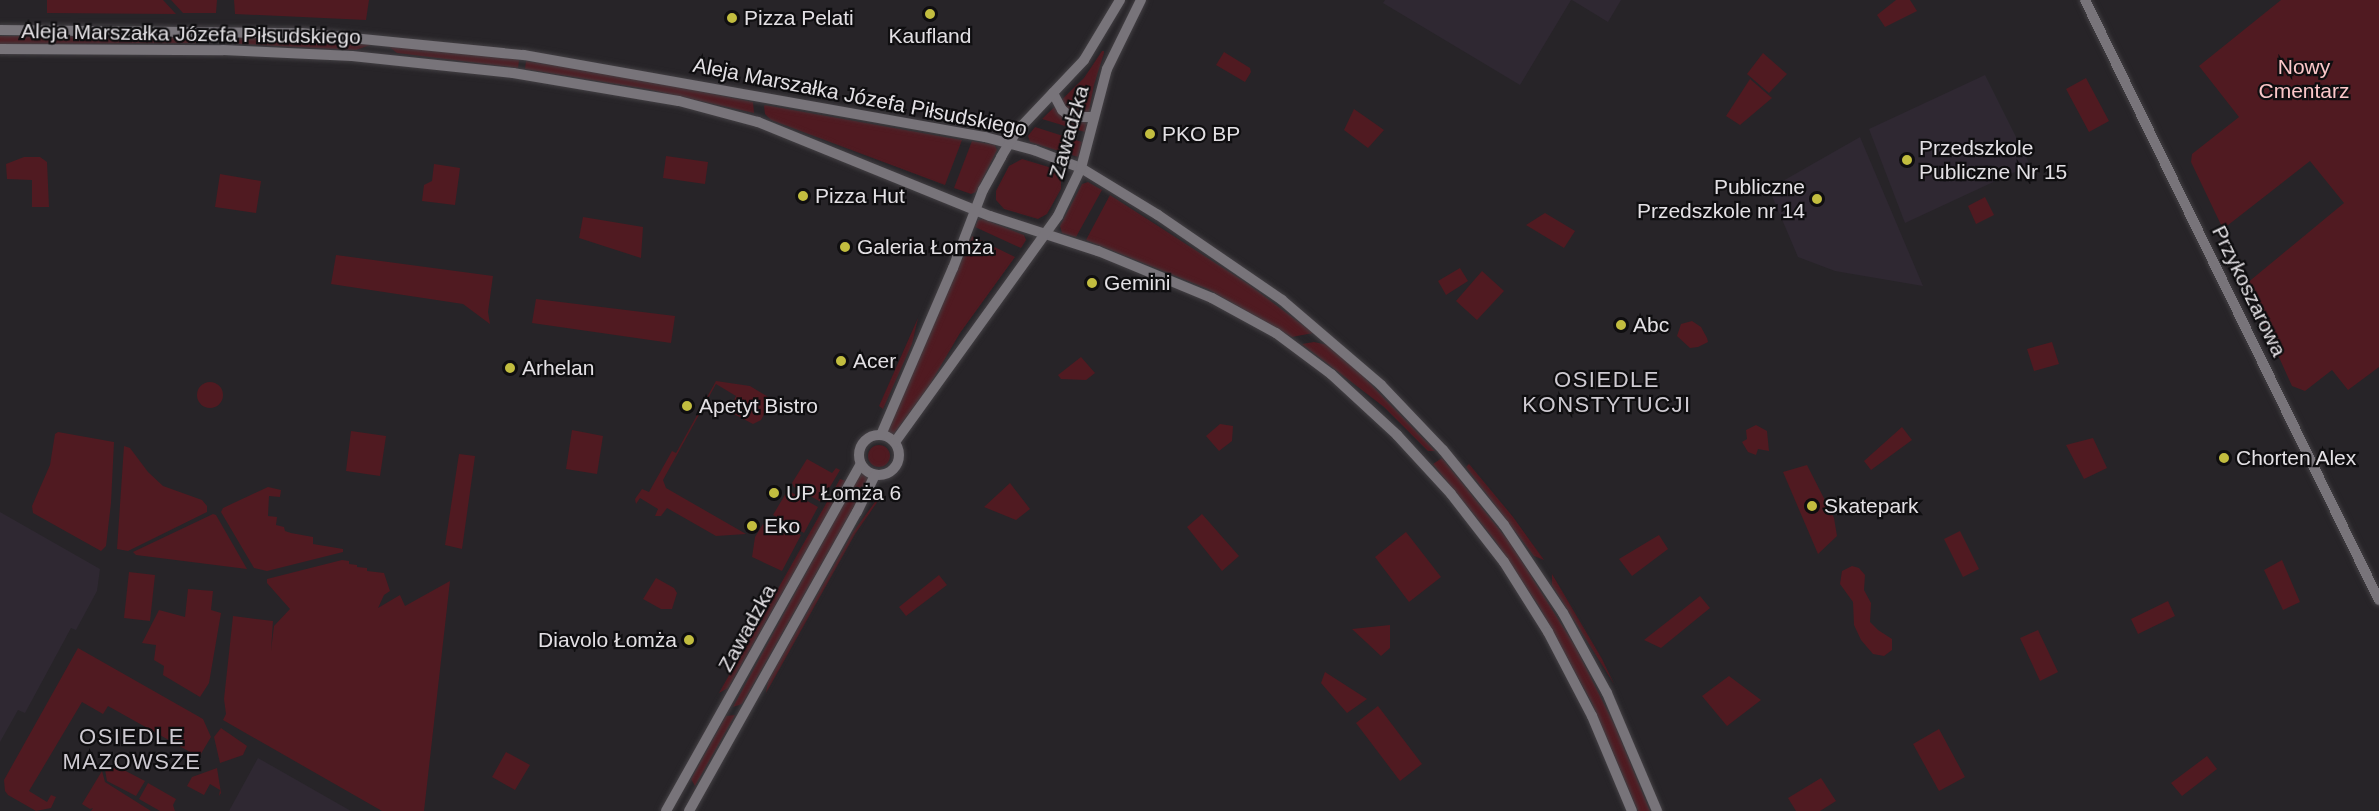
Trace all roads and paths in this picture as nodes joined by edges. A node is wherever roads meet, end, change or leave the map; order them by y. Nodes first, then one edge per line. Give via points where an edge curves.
1 (1120, 0) edge
2 (1141, 0) edge
3 (2085, 0) edge
4 (0, 30) edge
5 (0, 50) edge
6 (1053, 93) junction
7 (1094, 117) junction
8 (1009, 143) junction
9 (1081, 168) junction
10 (975, 209) junction
11 (1045, 235) junction
12 (881, 435) junction
13 (895, 442) junction
14 (861, 464) junction
15 (875, 475) junction
16 (2379, 600) edge
17 (666, 811) edge
18 (688, 811) edge
19 (1632, 811) edge
20 (1657, 811) edge

1 - 6 street, Zawadzka via 1084,60
2 - 7 street, Zawadzka via 1107,69
3 - 16 street, Przykoszarowa
4 - 8 street, Aleja Marszałka Józefa Piłsudskiego via 302,33 453,46 586,64
5 - 10 street, Aleja Marszałka Józefa Piłsudskiego via 223,50 342,55 602,86 758,122
6 - 7 street via 1071,117
6 - 8 street, Zawadzka
7 - 9 street, Zawadzka
8 - 9 street, Aleja Marszałka Józefa Piłsudskiego
8 - 10 street, Zawadzka
9 - 11 street, Zawadzka
9 - 20 street, Aleja Marszałka Józefa Piłsudskiego via 1282,300 1381,385 1443,450 1504,525 1563,613 1607,693
10 - 11 street, Aleja Marszałka Józefa Piłsudskiego
10 - 12 street, Zawadzka
11 - 13 street, Zawadzka
11 - 19 street, Aleja Marszałka Józefa Piłsudskiego via 1098,251 1183,285 1259,323 1331,374 1397,435 1451,494 1520,585 1574,680
12 - 13 street
12 - 14 street via 869,437 861,446
13 - 15 street via 900,455 896,467
14 - 15 street
14 - 17 street, Zawadzka
15 - 18 street, Zawadzka

